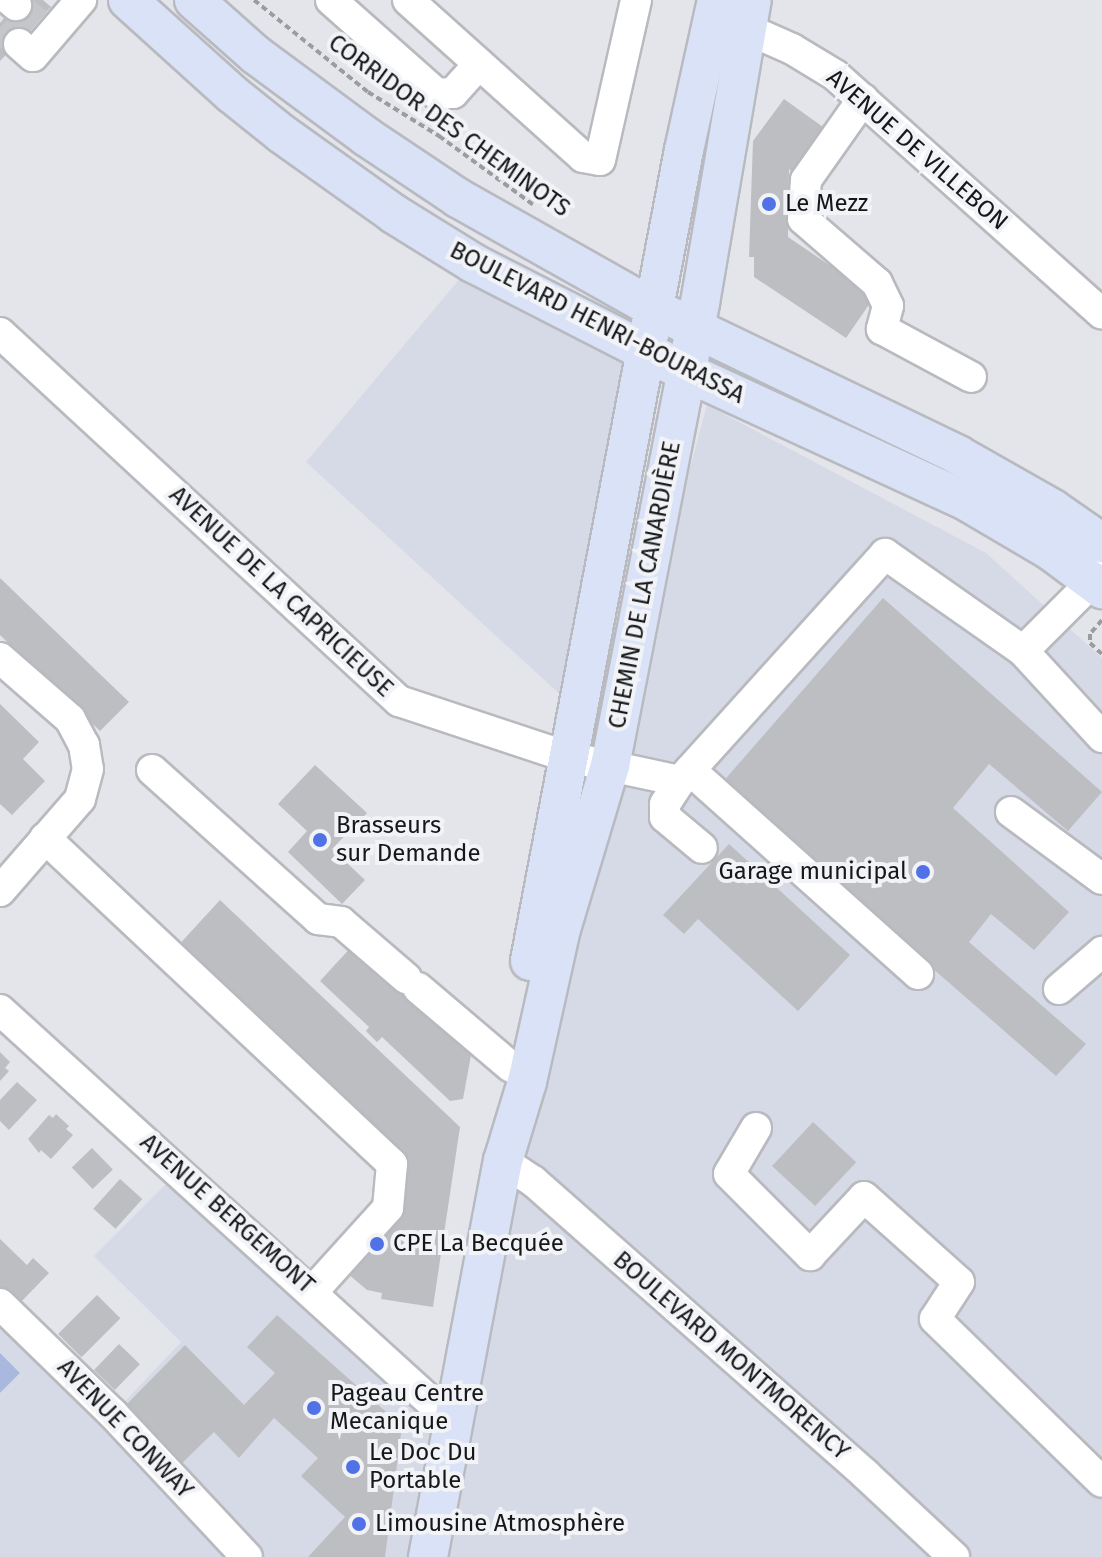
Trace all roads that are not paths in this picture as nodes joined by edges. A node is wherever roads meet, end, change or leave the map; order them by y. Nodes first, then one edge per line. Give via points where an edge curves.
1 (128, 0) edge
2 (194, 0) edge
3 (331, 0) edge
4 (408, 0) edge
5 (636, 0) edge
6 (714, 10) edge
7 (751, 15) edge
8 (479, 64) junction
9 (863, 99) junction
10 (655, 309) junction
11 (1102, 314) edge
12 (695, 327) junction
13 (0, 333) edge
14 (647, 352) junction
15 (686, 372) junction
16 (971, 377) dead end
17 (1102, 543) edge
18 (1099, 581) edge
19 (1023, 651) junction
20 (0, 658) edge
21 (1102, 737) edge
22 (568, 757) junction
23 (610, 766) junction
24 (152, 770) dead end
25 (685, 775) junction
26 (1011, 812) dead end
27 (45, 838) junction
28 (702, 848) dead end
29 (1102, 879) edge
30 (0, 891) edge
31 (1102, 952) edge
32 (918, 974) dead end
33 (1059, 989) dead end
34 (0, 1010) edge
35 (511, 1067) junction
36 (756, 1128) dead end
37 (503, 1161) junction
38 (312, 1292) junction
39 (0, 1304) edge
40 (452, 1421) junction
41 (1102, 1482) edge
42 (247, 1557) edge
43 (428, 1557) edge
44 (954, 1557) edge

1 - 14 main road, BOULEVARD HENRI-BOURASSA via 232,94 394,214 511,284
2 - 10 main road, BOULEVARD HENRI-BOURASSA via 256,55 458,198
3 - 8 street via 437,94 453,93
4 - 8 street
5 - 8 street via 600,160 583,157
6 - 7 street, AVENUE DE VILLEBON
6 - 10 main road, CHEMIN DE LA CANARDIÈRE
7 - 9 street, AVENUE DE VILLEBON
7 - 12 main road, CHEMIN DE LA CANARDIÈRE
9 - 11 street, AVENUE DE VILLEBON
9 - 16 street via 806,180 803,219 877,283 888,306 882,329
10 - 12 main road, BOULEVARD HENRI-BOURASSA
10 - 14 main road, CHEMIN DE LA CANARDIÈRE
12 - 15 main road, CHEMIN DE LA CANARDIÈRE
12 - 17 main road, BOULEVARD HENRI-BOURASSA via 958,455
13 - 22 street, AVENUE DE LA CAPRICIEUSE via 399,701
14 - 15 main road, BOULEVARD HENRI-BOURASSA
14 - 22 main road, CHEMIN DE LA CANARDIÈRE
15 - 18 main road, BOULEVARD HENRI-BOURASSA via 966,501
15 - 23 main road, CHEMIN DE LA CANARDIÈRE
18 - 19 street
19 - 21 street
19 - 25 street via 885,554
20 - 27 street via 70,719 84,745 88,769 80,799
22 - 23 street, AVENUE DE LA CAPRICIEUSE
22 - 35 main road, CHEMIN DE LA CANARDIÈRE
23 - 25 street, AVENUE DE LA CAPRICIEUSE
23 - 37 main road, CHEMIN DE LA CANARDIÈRE via 561,929 527,1082
24 - 35 street via 318,919 341,922
25 - 28 street via 665,804 665,817
25 - 32 street
26 - 29 street
27 - 30 street
27 - 38 street via 392,1164 388,1208
31 - 33 street
34 - 38 street, AVENUE BERGEMONT
35 - 37 main road, CHEMIN DE LA CANARDIÈRE
36 - 41 street via 729,1174 810,1255 864,1197 959,1282 935,1319
37 - 40 main road, CHEMIN DE LA CANARDIÈRE
37 - 44 street, BOULEVARD MONTMORENCY via 545,1192
38 - 40 street, AVENUE BERGEMONT
39 - 42 street, AVENUE CONWAY via 113,1414
40 - 43 main road, CHEMIN DE LA CANARDIÈRE

